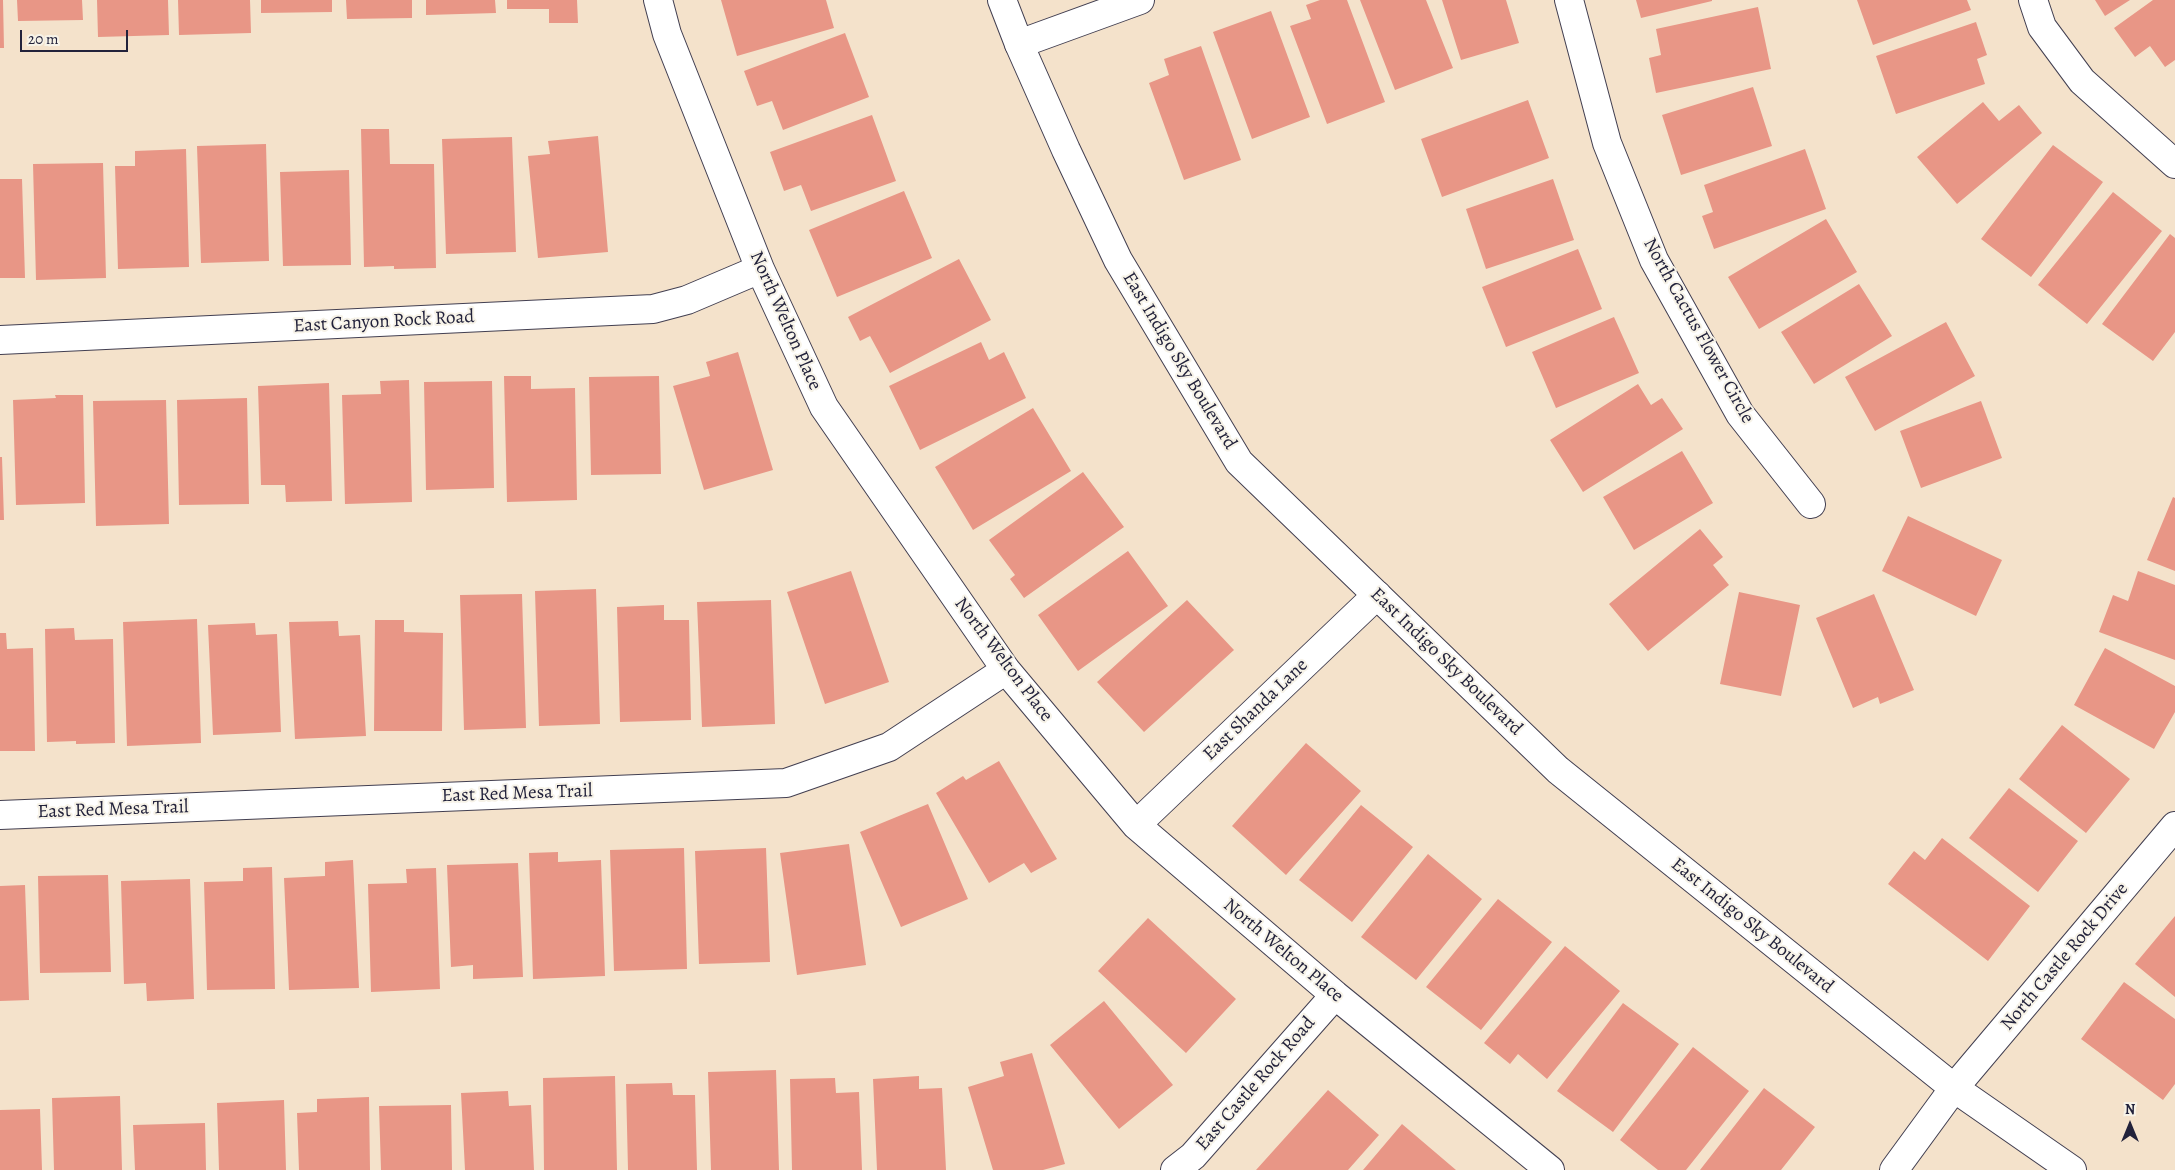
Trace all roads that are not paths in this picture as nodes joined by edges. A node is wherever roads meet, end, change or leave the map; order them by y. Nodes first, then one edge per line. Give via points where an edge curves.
1 (658, 0) edge
2 (1002, 0) edge
3 (1140, 0) edge
4 (1569, 0) edge
5 (2033, 0) edge
6 (1019, 44) junction
7 (2175, 164) edge
8 (760, 269) junction
9 (0, 340) edge
10 (1811, 504) dead end
11 (1377, 595) junction
12 (1006, 670) junction
13 (0, 814) edge
14 (1136, 825) junction
15 (2175, 826) edge
16 (1334, 995) junction
17 (1954, 1088) junction
18 (1174, 1170) edge
19 (1550, 1170) edge
20 (1894, 1170) edge
21 (2072, 1170) edge

1 - 8 street, North Welton Place via 667,34
2 - 6 street, East Indigo Sky Boulevard
3 - 6 street
4 - 10 street, North Cactus Flower Circle via 1607,143 1654,260 1740,414
5 - 7 street via 2042,27 2082,81
6 - 11 street, East Indigo Sky Boulevard via 1118,260 1239,462
8 - 9 street, East Canyon Rock Road via 687,300 652,309
8 - 12 street, North Welton Place via 824,407
11 - 14 street, East Shanda Lane
11 - 17 street, East Indigo Sky Boulevard via 1558,770
12 - 13 street, East Red Mesa Trail via 888,747 786,783
12 - 14 street, North Welton Place
14 - 16 street, North Welton Place
15 - 17 street, North Castle Rock Drive
16 - 18 street, East Castle Rock Road via 1193,1156
16 - 19 street, North Welton Place
17 - 20 street, North Castle Rock Drive
17 - 21 street, East Indigo Sky Boulevard

